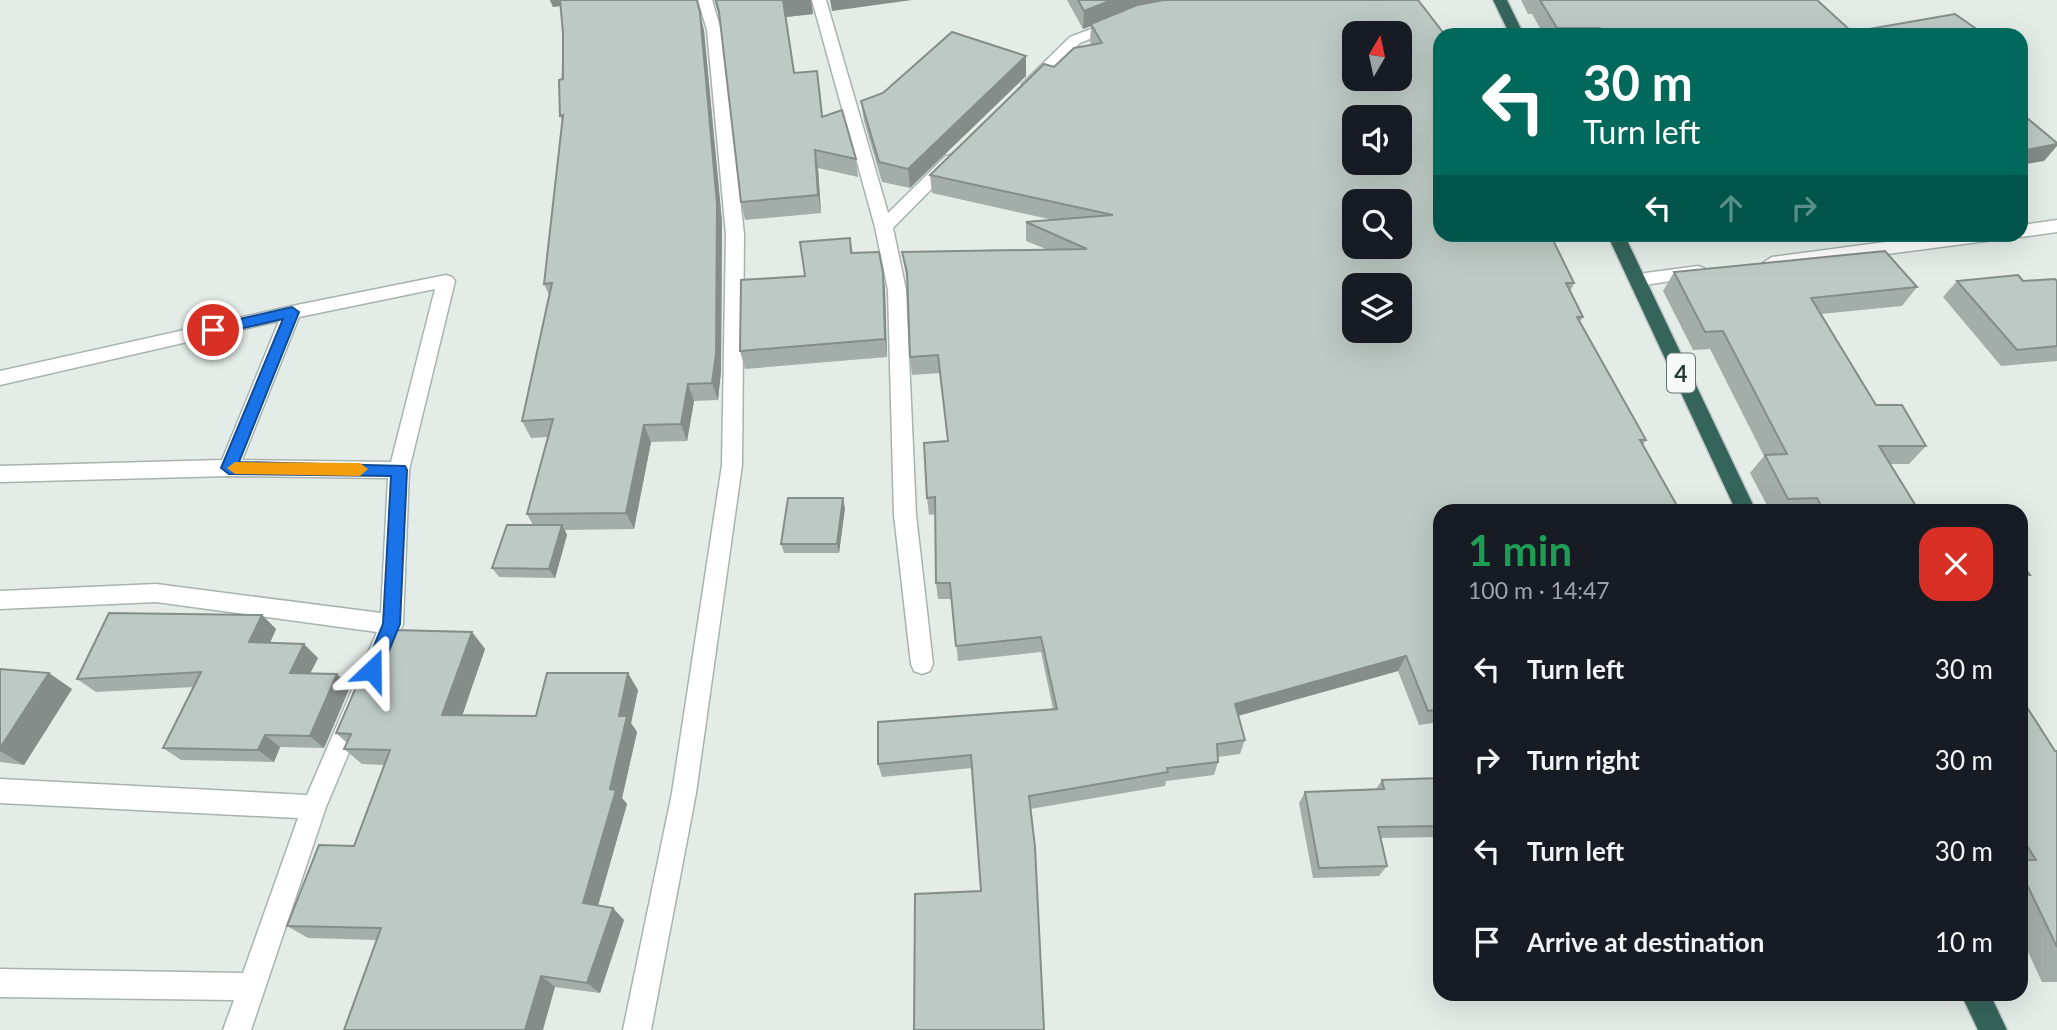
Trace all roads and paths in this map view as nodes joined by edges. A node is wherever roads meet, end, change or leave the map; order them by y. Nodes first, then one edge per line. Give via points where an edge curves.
1 (705, 0) edge
2 (820, 0) edge
3 (1500, 0) edge
4 (1131, 17) edge
5 (1514, 28) edge
6 (1018, 96) edge
7 (960, 152) edge
8 (884, 226) junction
9 (2057, 226) edge
10 (2028, 230) edge
11 (1619, 242) edge
12 (1932, 242) edge
13 (1761, 264) edge
14 (1720, 270) edge
15 (1638, 280) junction
16 (292, 312) junction
17 (0, 378) edge
18 (229, 468) junction
19 (399, 470) junction
20 (0, 474) edge
21 (1743, 504) edge
22 (0, 600) edge
23 (392, 624) junction
24 (922, 664) dead end
25 (0, 790) edge
26 (314, 807) junction
27 (0, 983) edge
28 (252, 988) junction
29 (1978, 1001) edge
30 (237, 1030) edge
31 (636, 1030) edge
32 (1993, 1030) edge

1 - 31 street via 714,30 735,234 732,465 684,793
2 - 8 street
3 - 5 highway
4 - 6 street via 1075,40
7 - 8 street
8 - 24 street via 897,290 905,515
9 - 10 street
11 - 15 highway, 4
12 - 13 street
14 - 15 street
15 - 21 highway, 4
16 - 17 street
16 - 18 street
16 - 19 street via 446,281
18 - 19 street
18 - 20 street
19 - 23 street
22 - 23 street via 156,593
23 - 26 street
25 - 26 street
26 - 28 street
27 - 28 street
28 - 30 street
29 - 32 highway

